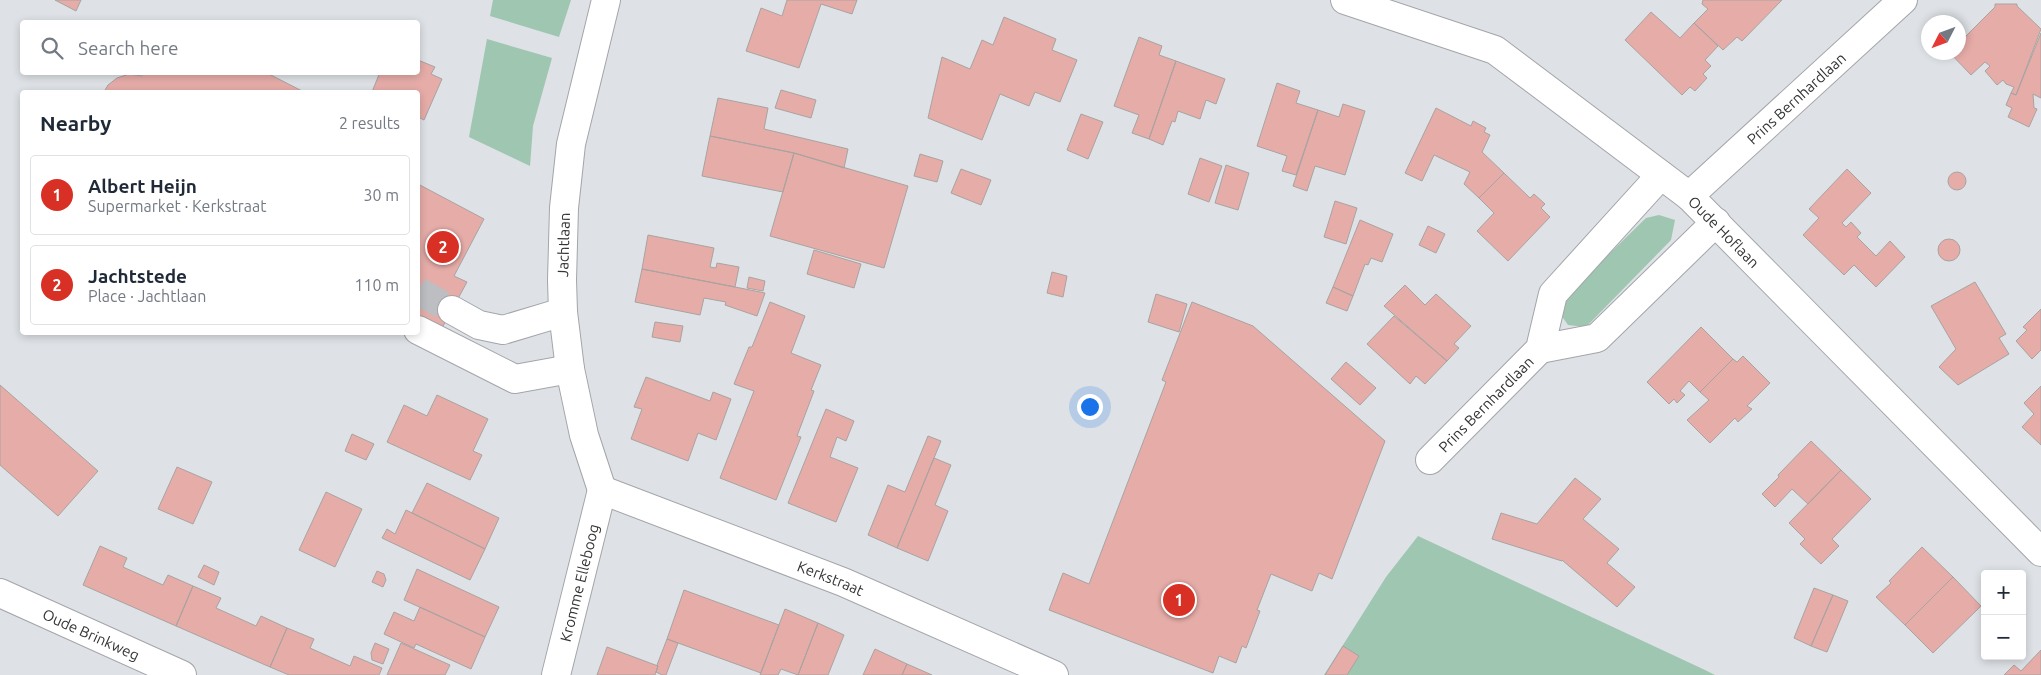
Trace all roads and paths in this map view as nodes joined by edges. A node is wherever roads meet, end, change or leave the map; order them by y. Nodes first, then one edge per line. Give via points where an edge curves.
1 (606, 0) edge
2 (1345, 0) edge
3 (1903, 0) edge
4 (1661, 175) junction
5 (1689, 196) junction
6 (1716, 222) junction
7 (452, 310) tunnel mouth
8 (563, 312) junction
9 (420, 331) edge
10 (1540, 349) junction
11 (570, 369) junction
12 (1430, 460) dead end
13 (602, 490) junction
14 (2041, 552) edge
15 (0, 593) edge
16 (182, 675) edge
17 (556, 675) edge
18 (1054, 675) edge

1 - 8 street, Jachtlaan via 571,144 564,208
2 - 4 street, Oude Hoflaan via 1495,50
3 - 5 street, Prins Bernhardlaan
4 - 5 street, Oude Hoflaan
4 - 10 street, Prins Bernhardlaan via 1553,294
5 - 6 street, Oude Hoflaan
6 - 10 street, Prins Bernhardlaan via 1597,338
6 - 14 street, Oude Hoflaan
7 - 8 street via 479,325 503,330
8 - 11 street, Jachtlaan
9 - 11 street via 515,380
10 - 12 street, Prins Bernhardlaan
11 - 13 street, Jachtlaan via 584,435
13 - 17 street, Kromme Elleboog
13 - 18 street, Kerkstraat via 843,582
15 - 16 street, Oude Brinkweg

